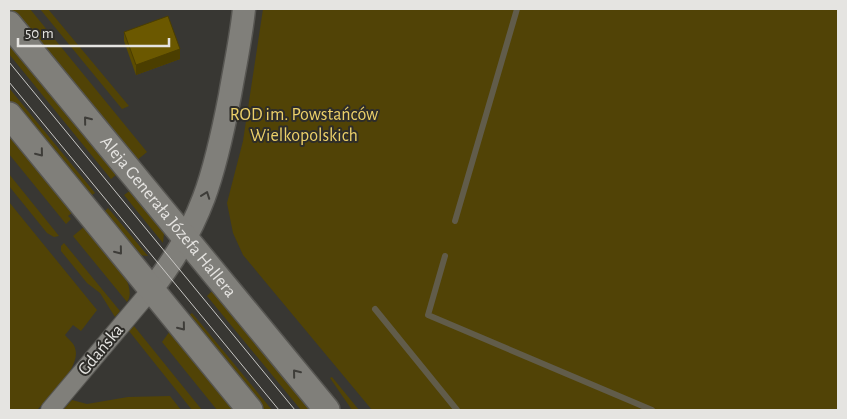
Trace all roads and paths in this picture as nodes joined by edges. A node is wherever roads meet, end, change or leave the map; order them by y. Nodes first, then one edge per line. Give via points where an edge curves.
1 (244, 9) edge
2 (9, 24) edge
3 (9, 115) edge
4 (185, 238) junction
5 (151, 290) junction
6 (50, 410) edge
7 (250, 410) edge
8 (327, 410) edge

4 -> 1 street via 211,180
4 -> 2 main road, Aleja Generała Józefa Hallera
3 -> 5 main road
4 - 5 street
8 -> 4 main road, Aleja Generała Józefa Hallera
5 - 6 street, Gdańska
5 -> 7 main road

